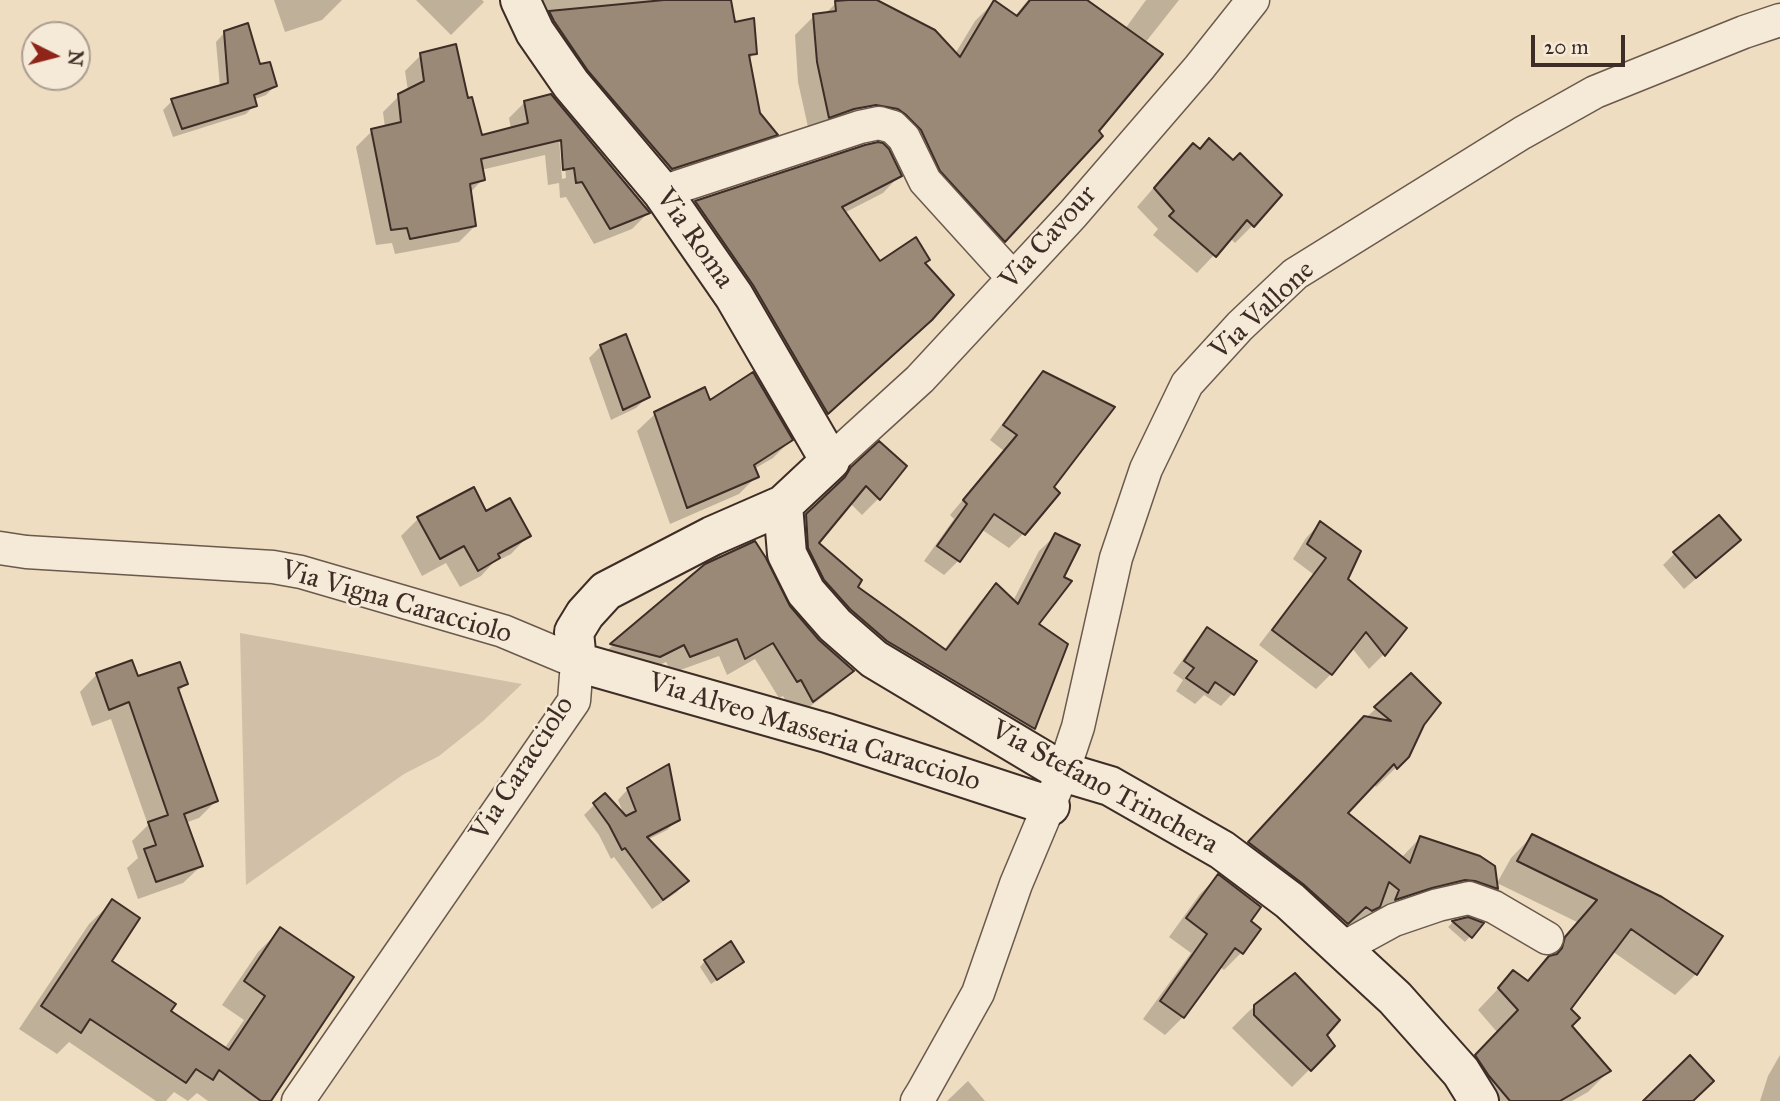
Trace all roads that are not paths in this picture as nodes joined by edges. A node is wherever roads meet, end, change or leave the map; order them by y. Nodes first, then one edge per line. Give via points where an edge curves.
1 (1253, 0) edge
2 (527, 16) edge
3 (1780, 20) edge
4 (662, 192) junction
5 (1013, 278) junction
6 (830, 461) junction
7 (783, 505) junction
8 (0, 548) edge
9 (577, 662) junction
10 (1057, 789) junction
11 (1547, 939) dead end
12 (1341, 949) junction
13 (298, 1101) edge
14 (917, 1101) edge
15 (1479, 1101) edge

1 - 5 street, Via Cavour via 1073,214
2 - 4 street, Via Roma via 571,84
3 - 10 street, Via Vallone via 1595,92 1522,133 1295,274 1240,326 1187,384 1146,469 1116,558 1078,727
4 - 5 street via 879,123 893,127 904,138 925,181
4 - 6 street, Via Roma via 734,296
5 - 6 street, Via Cavour via 920,379
6 - 7 street, Via Caracciolo
7 - 9 street, Via Caracciolo via 606,591 574,632
7 - 10 street, Via Stefano Trinchera via 787,554 806,592 835,625 874,659
8 - 9 street, Via Vigna Caracciolo via 301,572 503,631
9 - 10 street, Via Alveo Masseria Caracciolo via 827,733
9 - 13 street, Via Caracciolo via 574,701
10 - 12 street, Via Stefano Trinchera via 1110,786 1222,850 1290,901
10 - 14 street, Via Vallone via 1016,884 978,993
11 - 12 street via 1494,906 1469,898 1394,920
12 - 15 street, Via Stefano Trinchera via 1395,998 1461,1072

